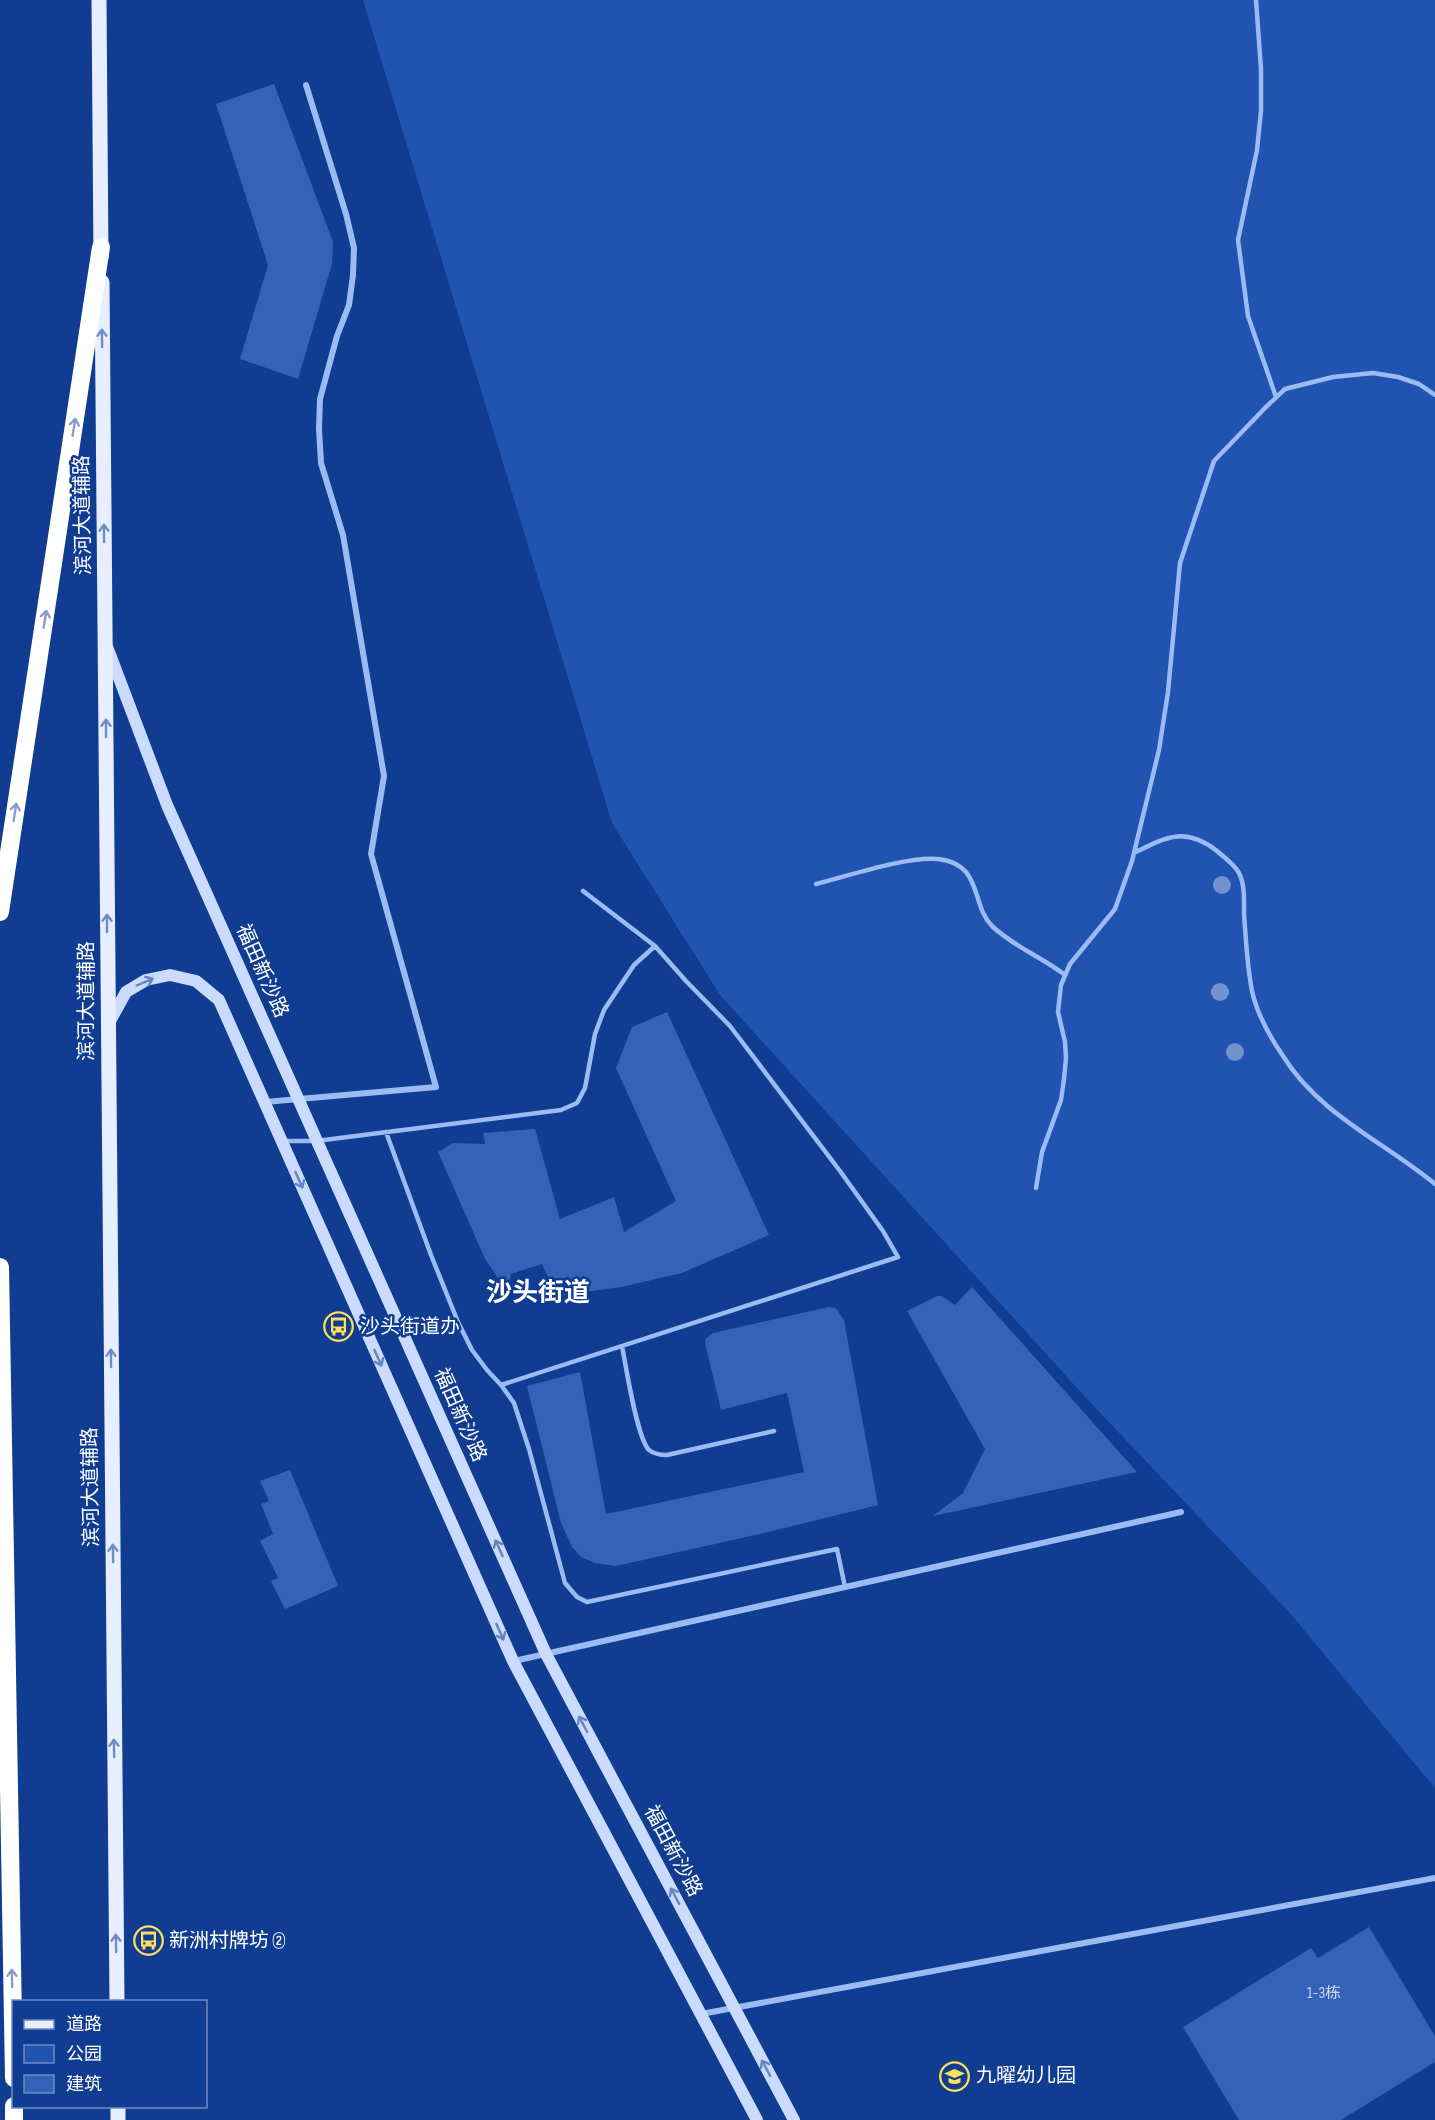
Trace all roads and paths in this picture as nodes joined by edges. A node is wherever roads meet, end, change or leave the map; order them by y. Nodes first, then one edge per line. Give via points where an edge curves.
1 (99, 0) edge
2 (1256, 0) edge
3 (306, 85) dead end
4 (101, 247) junction
5 (1435, 394) edge
6 (1276, 397) junction
7 (105, 640) junction
8 (1134, 853) junction
9 (816, 884) dead end
10 (583, 891) dead end
11 (0, 912) edge
12 (655, 946) junction
13 (1065, 975) junction
14 (108, 1024) junction
15 (298, 1100) junction
16 (264, 1102) junction
17 (386, 1132) junction
18 (316, 1141) junction
19 (281, 1142) junction
20 (1435, 1184) edge
21 (1036, 1188) dead end
22 (0, 1267) edge
23 (622, 1346) junction
24 (501, 1385) junction
25 (774, 1431) dead end
26 (1181, 1512) dead end
27 (845, 1587) junction
28 (546, 1654) junction
29 (513, 1661) junction
30 (1435, 1878) edge
31 (13, 2000) edge
32 (117, 2000) edge
33 (734, 2008) junction
34 (700, 2014) junction
35 (757, 2120) edge
36 (794, 2120) edge

1 - 4 main road, 滨河大道辅路
2 - 6 lane via 1261,111 1238,240 1248,316
3 - 15 street via 354,248 349,304 320,399 319,429 321,463 343,535 384,776 371,854 436,1087
7 -> 4 main road, 滨河大道辅路
11 -> 4 highway
5 - 6 lane via 1419,384 1373,373 1333,376 1285,389
6 - 8 lane via 1214,461 1193,520 1180,563 1159,750
14 -> 7 main road, 滨河大道辅路
7 - 15 street, 福田新沙路 via 167,805
8 - 13 lane via 1115,909 1081,948
8 - 20 lane via 1172,836 1185,836 1204,841 1240,874 1253,994 1266,1029 1284,1058 1330,1108
9 - 13 lane via 919,860 956,863 973,884 990,924
10 - 12 lane
12 - 17 lane via 634,965 604,1010 595,1034 585,1088 577,1103 561,1110
12 - 23 lane via 730,1026 840,1171 898,1257
13 - 21 lane via 1058,1012 1065,1042 1063,1090 1042,1152
14 -> 16 street via 126,992 147,980 170,975 196,981 219,1000
32 -> 14 main road, 滨河大道辅路
15 - 16 street
15 - 18 street, 福田新沙路
16 - 19 street
17 - 18 lane
17 - 24 lane via 458,1322 472,1350
18 - 19 lane
28 -> 18 street, 福田新沙路
19 -> 29 street
31 -> 22 highway
23 - 24 lane
23 - 25 lane via 641,1435 649,1450 667,1455
24 - 27 lane via 514,1403 530,1449 565,1583 577,1597 587,1602 837,1549
26 - 27 street
27 - 28 street
28 - 29 street
33 -> 28 street, 福田新沙路
29 - 34 street
30 - 33 street
33 - 34 street
36 -> 33 street, 福田新沙路
34 - 35 street

